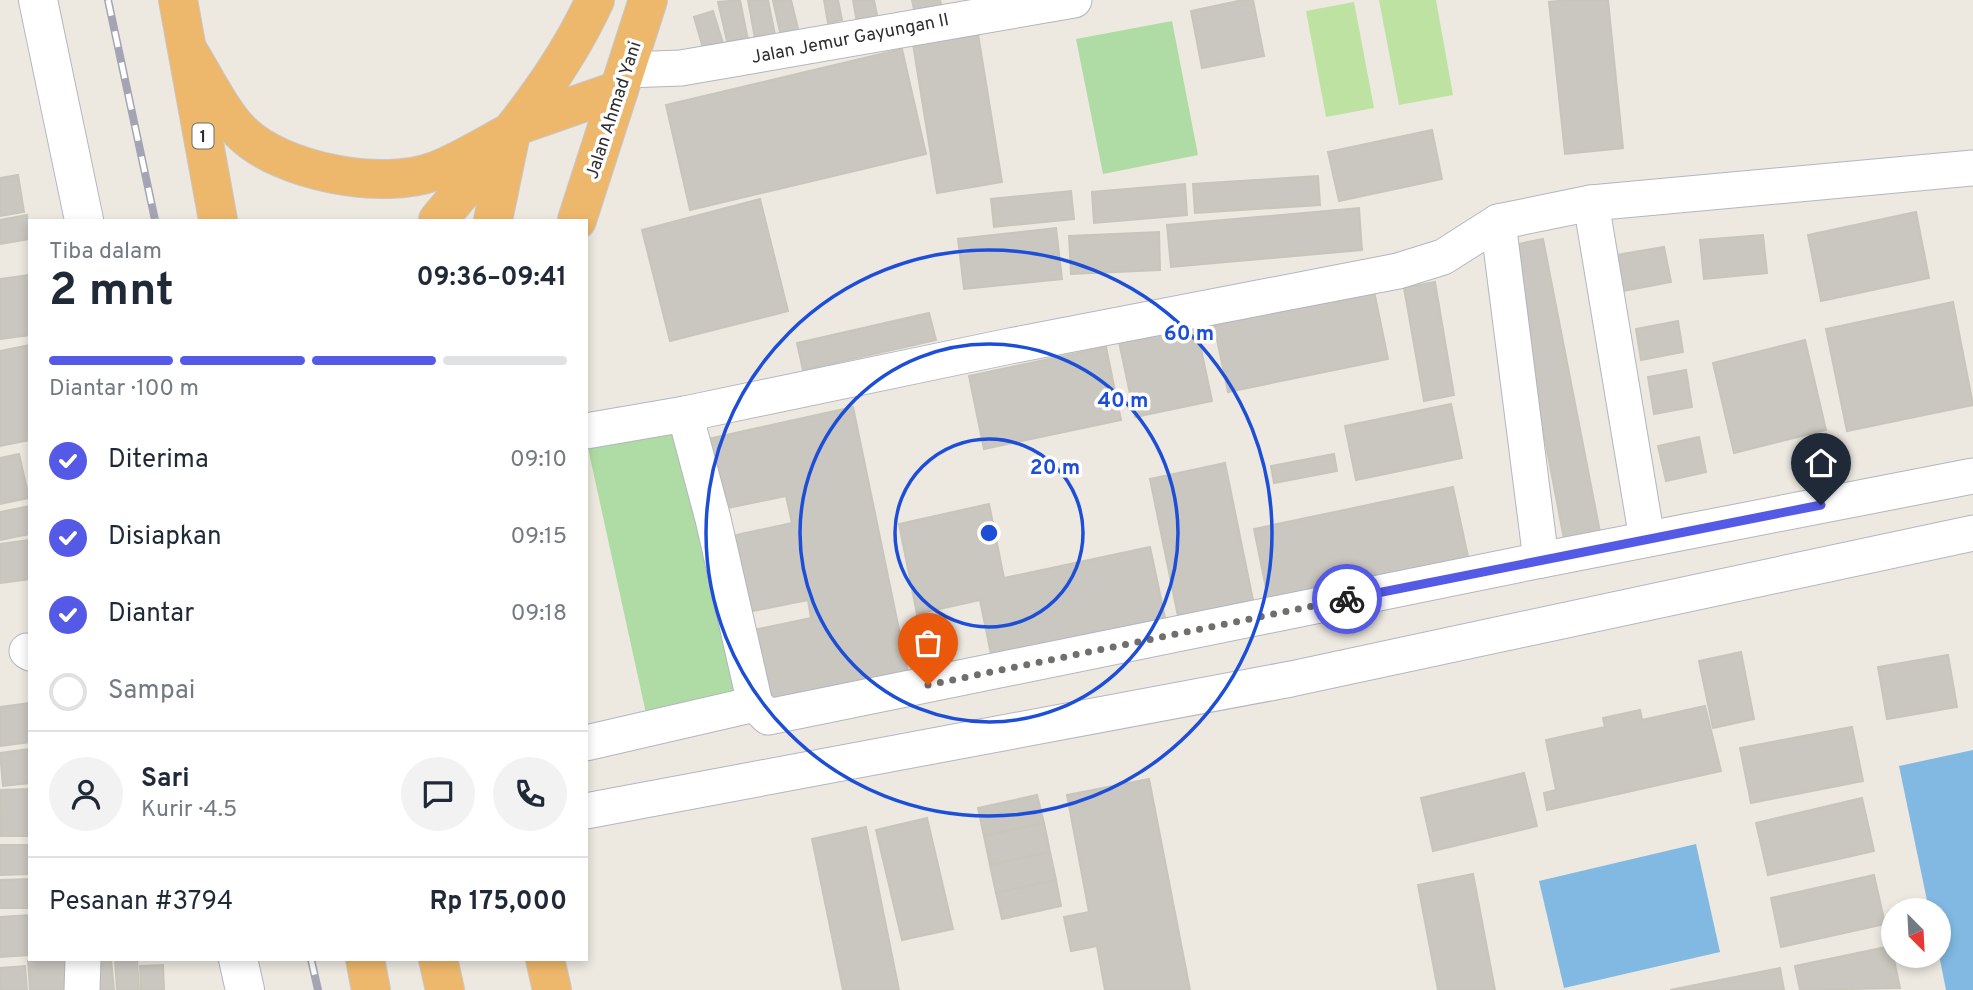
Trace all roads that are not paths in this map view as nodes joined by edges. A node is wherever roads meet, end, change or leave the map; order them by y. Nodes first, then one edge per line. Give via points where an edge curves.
1 (38, 0) edge
2 (178, 0) edge
3 (595, 0) edge
4 (648, 0) edge
5 (1074, 0) edge
6 (189, 52) junction
7 (622, 80) junction
8 (514, 129) junction
9 (1973, 169) edge
10 (1591, 203) junction
11 (84, 219) edge
12 (218, 219) edge
13 (439, 219) edge
14 (493, 219) edge
15 (577, 219) edge
16 (1498, 222) junction
17 (685, 414) junction
18 (588, 431) edge
19 (1973, 475) edge
20 (1973, 533) edge
21 (1647, 539) junction
22 (1541, 560) junction
23 (755, 704) junction
24 (588, 743) edge
25 (588, 811) edge
26 (83, 961) edge
27 (238, 961) edge
28 (365, 961) edge
29 (438, 961) edge
30 (545, 961) edge
31 (82, 990) edge
32 (245, 990) edge
33 (371, 990) edge
34 (444, 990) edge
35 (552, 990) edge

1 - 11 street
2 - 6 highway, 1
3 - 8 highway via 576,42
4 - 7 highway, Jalan Ahmad Yani
5 - 7 street, Jalan Jemur Gayungan II
6 - 8 highway via 242,133 285,159 333,175 383,180 433,172
6 - 12 highway, 1
7 - 8 highway
7 - 15 highway, Jalan Ahmad Yani
8 - 13 highway
8 - 14 highway
9 - 10 street
10 - 16 street
10 - 21 street
16 - 17 street via 1443,257 1398,271
16 - 22 street
17 - 18 street
17 - 23 street
19 - 21 street
20 - 25 street via 1291,679
21 - 22 street
22 - 23 street via 768,717
23 - 24 street
26 - 31 street
27 - 32 street
28 - 33 highway
29 - 34 highway
30 - 35 highway

